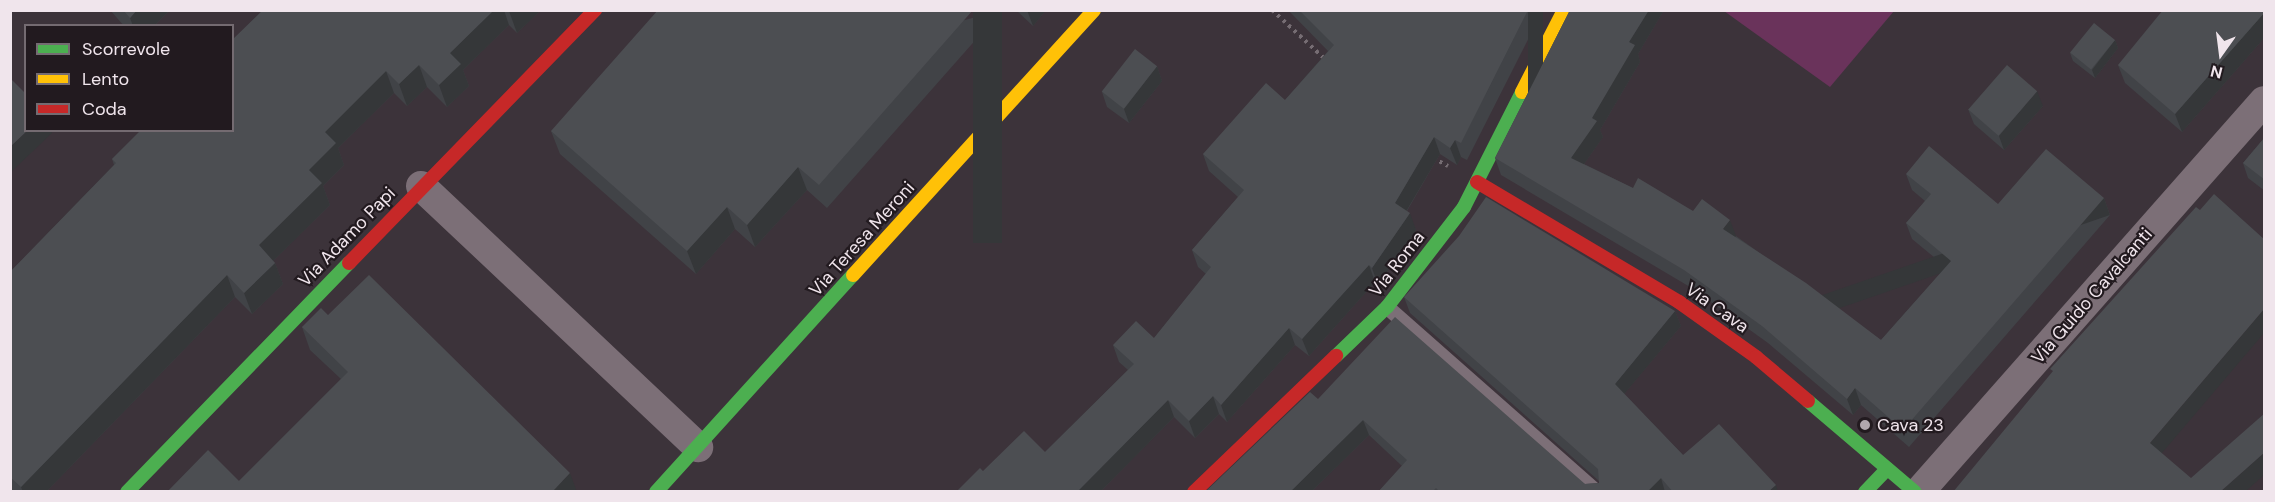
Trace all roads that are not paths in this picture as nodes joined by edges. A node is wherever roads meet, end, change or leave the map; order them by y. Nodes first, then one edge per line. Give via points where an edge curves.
1 (595, 10) edge
2 (1094, 10) edge
3 (1564, 10) edge
4 (2265, 101) edge
5 (1477, 182) junction
6 (421, 186) junction
7 (1388, 307) junction
8 (698, 447) junction
9 (1887, 469) junction
10 (127, 492) edge
11 (656, 492) edge
12 (1194, 492) edge
13 (1597, 492) edge
14 (1865, 492) edge
15 (1917, 492) edge

1 - 6 street, Via Adamo Papi
2 - 8 street, Via Teresa Meroni
3 - 5 street, Via Roma
4 - 15 street, Via Guido Cavalcanti
5 - 7 street, Via Roma via 1464,207
5 - 9 street, Via Cava via 1678,302 1756,357
6 - 8 street
6 - 10 street, Via Adamo Papi
7 - 12 street, Via Roma
7 - 13 lane
8 - 11 street, Via Teresa Meroni
9 - 14 street
9 - 15 street, Via Cava

